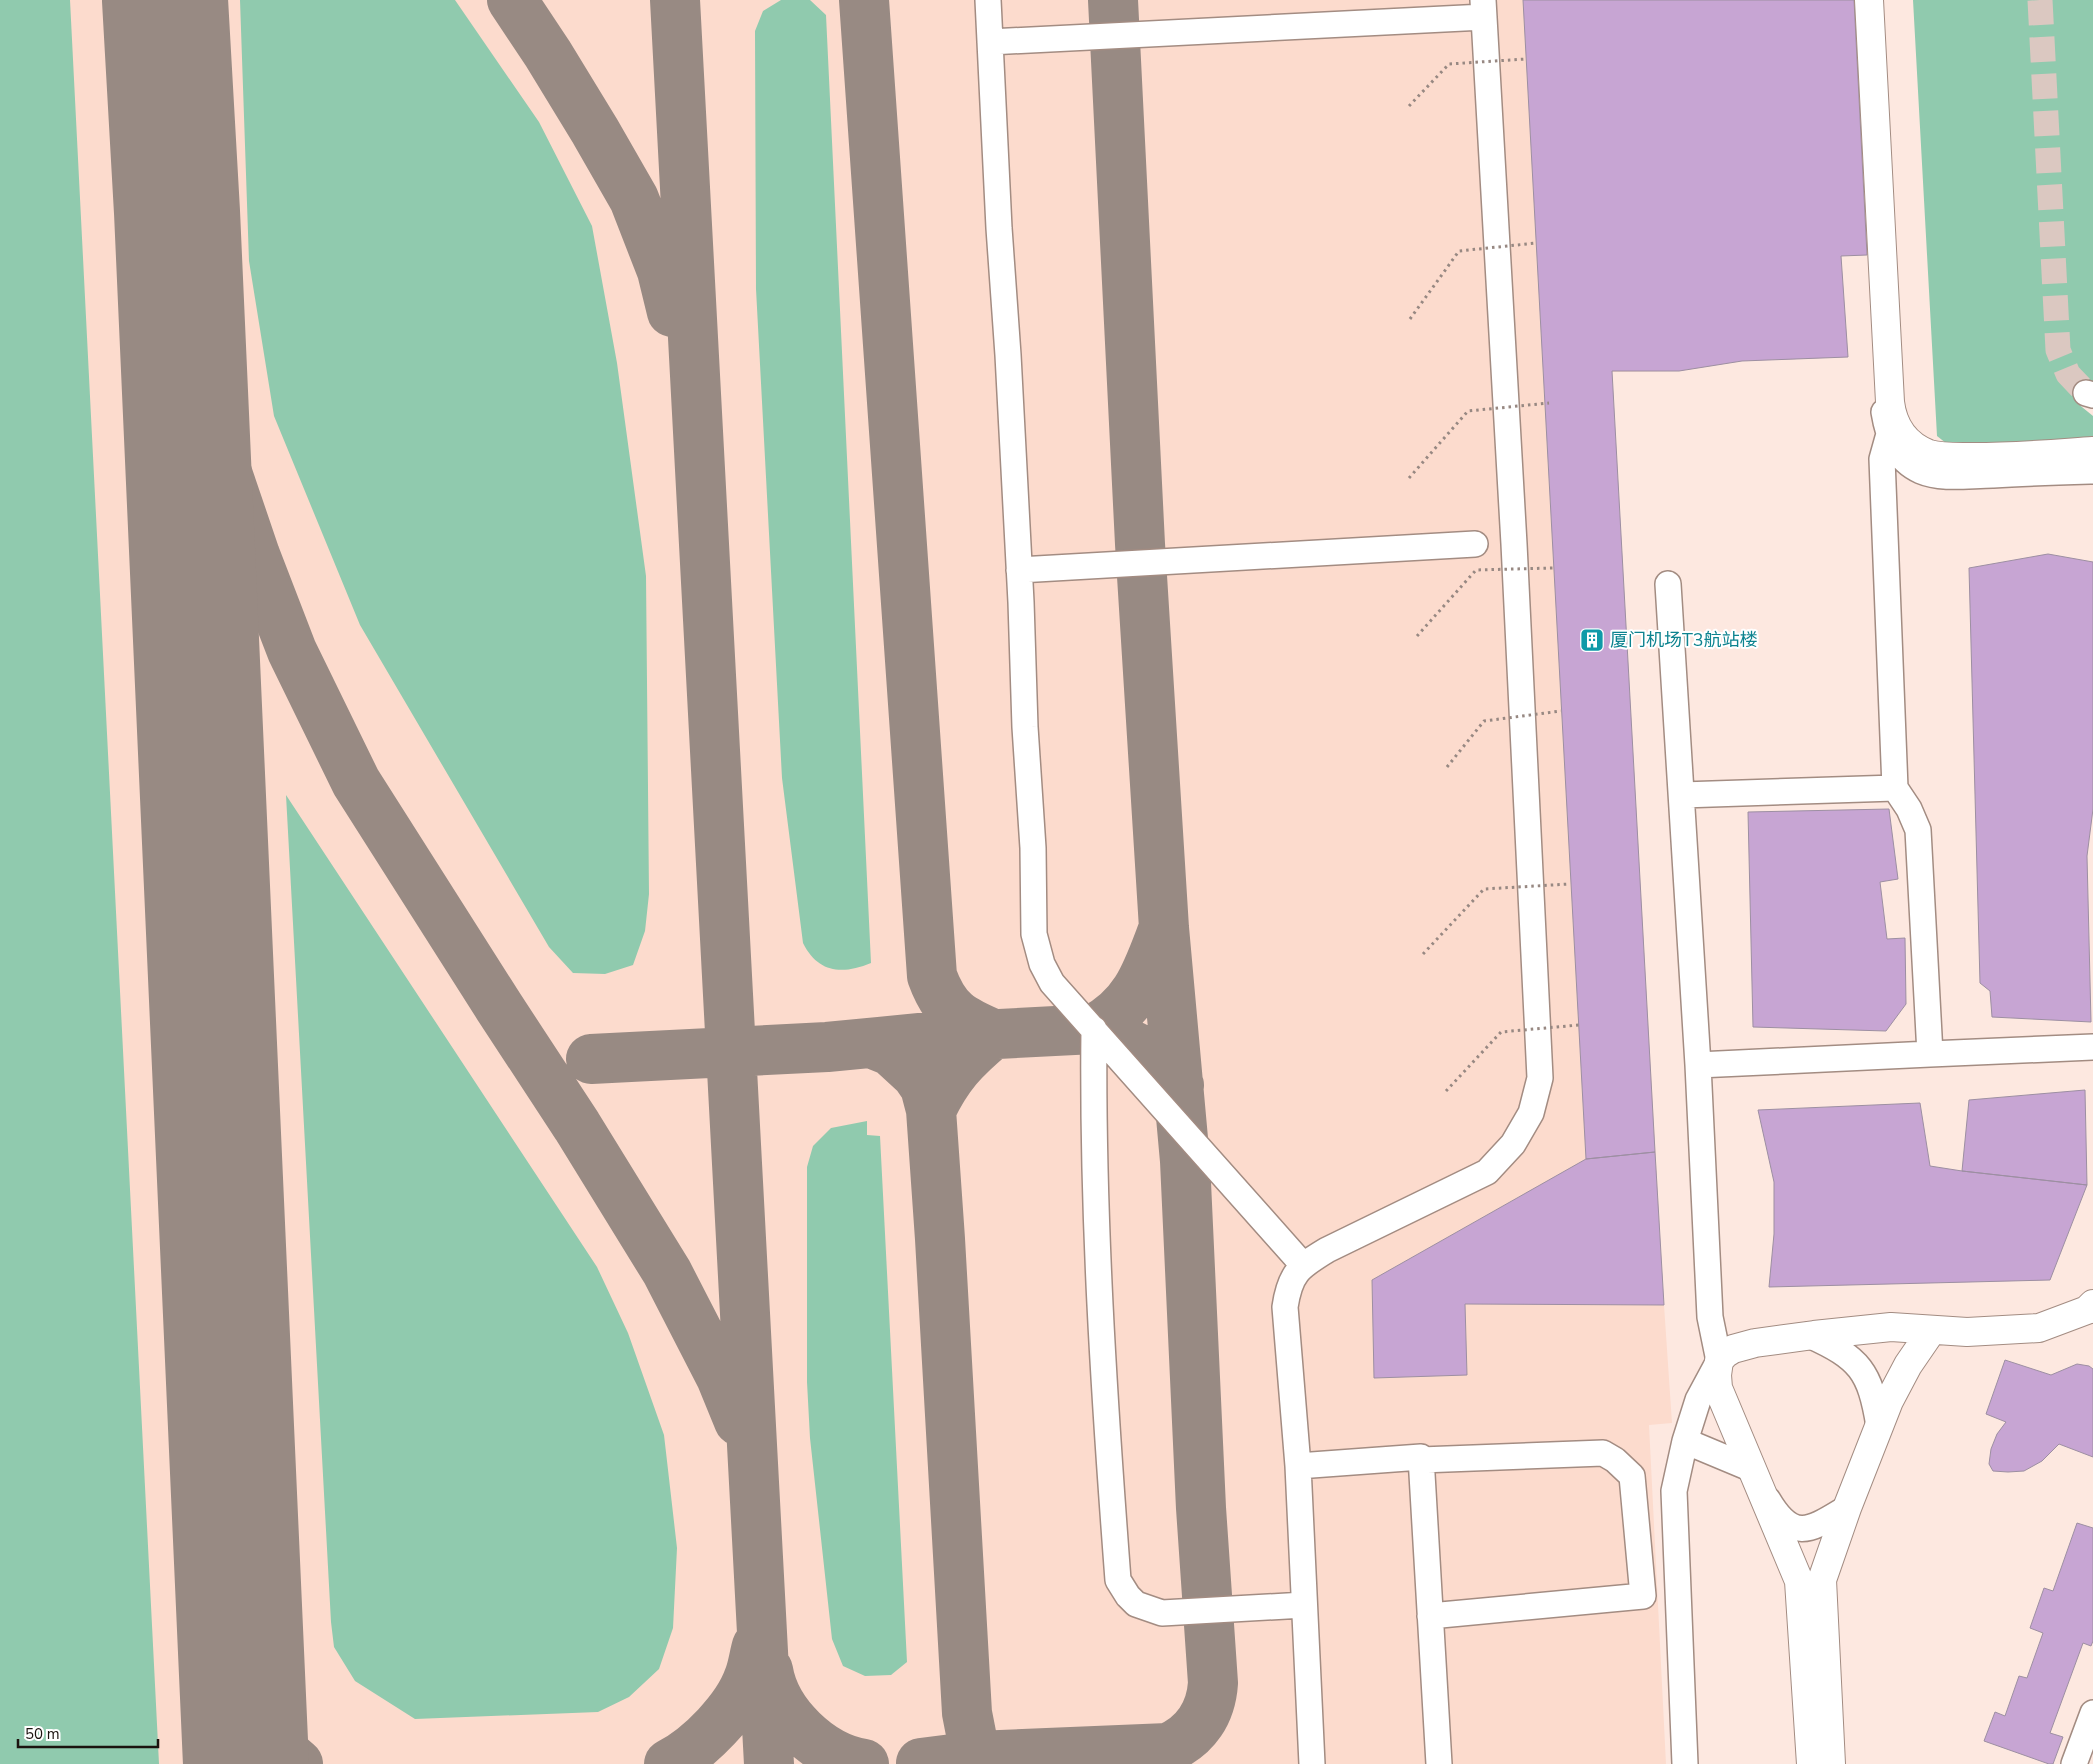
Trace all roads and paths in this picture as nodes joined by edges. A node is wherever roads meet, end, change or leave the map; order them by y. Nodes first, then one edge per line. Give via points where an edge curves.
1 (988, 0) edge
2 (1862, 0) edge
3 (1869, 0) edge
4 (1484, 8) edge
5 (990, 42) junction
6 (1526, 59) dead end
7 (1409, 106) dead end
8 (1536, 243) dead end
9 (1410, 319) dead end
10 (1549, 404) dead end
11 (1889, 434) junction
12 (2093, 452) edge
13 (2093, 471) edge
14 (1409, 478) dead end
15 (1475, 544) dead end
16 (1553, 568) dead end
17 (1019, 570) junction
18 (1668, 584) dead end
19 (1417, 636) dead end
20 (1561, 711) dead end
21 (1447, 767) dead end
22 (1895, 788) junction
23 (1682, 795) junction
24 (1570, 884) dead end
25 (1423, 954) dead end
26 (1578, 1025) dead end
27 (1094, 1029) junction
28 (2093, 1047) edge
29 (1930, 1054) junction
30 (1698, 1065) junction
31 (1446, 1090) dead end
32 (1303, 1265) junction
33 (2091, 1309) edge
34 (1932, 1330) junction
35 (1810, 1335) junction
36 (1719, 1362) junction
37 (1879, 1426) junction
38 (1685, 1441) junction
39 (1421, 1460) junction
40 (1298, 1466) junction
41 (1754, 1474) junction
42 (1847, 1508) junction
43 (1304, 1605) junction
44 (1430, 1616) junction
45 (2093, 1713) edge
46 (1312, 1764) edge
47 (1439, 1764) edge
48 (1685, 1764) edge
49 (1811, 1764) edge
50 (1831, 1764) edge
51 (2074, 1764) edge

1 - 5 street
2 - 11 street via 1884,410
3 - 12 main road via 1890,402 1896,427 1913,446 1947,457
4 - 5 street
4 - 32 street via 1540,1078 1531,1113 1513,1144 1487,1172 1327,1250
5 - 17 street
6 - 7 path, bridge via 1450,64
8 - 9 path, bridge via 1459,251
10 - 14 path, bridge via 1468,412
11 - 13 street via 1893,446 1911,465 1938,475
11 - 22 street via 1882,459
15 - 17 street
16 - 19 path, bridge via 1476,570
17 - 27 street via 1033,848 1034,934 1042,964 1052,983
18 - 23 street
20 - 21 path, bridge via 1484,722
22 - 23 street
22 - 29 street via 1918,830
23 - 30 street
24 - 25 path, bridge via 1484,889
26 - 31 path, bridge via 1501,1032
27 - 32 street
27 - 43 street via 1096,1225 1118,1580 1136,1604 1162,1613
28 - 29 street
29 - 30 street
30 - 36 street via 1710,1317
32 - 40 street via 1288,1287 1285,1307
33 - 34 main road via 2039,1328 1967,1332
34 - 35 main road via 1892,1328
34 - 37 main road via 1908,1366
35 - 36 main road via 1733,1349
35 - 37 street via 1851,1357 1860,1368 1868,1380
36 - 38 street via 1698,1400
36 - 41 main road via 1718,1388
37 - 42 main road
38 - 41 street
38 - 48 street via 1674,1491
39 - 40 street
39 - 44 street
39 - 44 street via 1603,1453 1615,1460 1632,1476 1642,1596
40 - 43 street
41 - 42 street via 1776,1514 1789,1526 1803,1530 1814,1527
41 - 49 main road via 1799,1582
42 - 50 main road via 1822,1580
43 - 46 street
44 - 47 street
45 - 51 street

